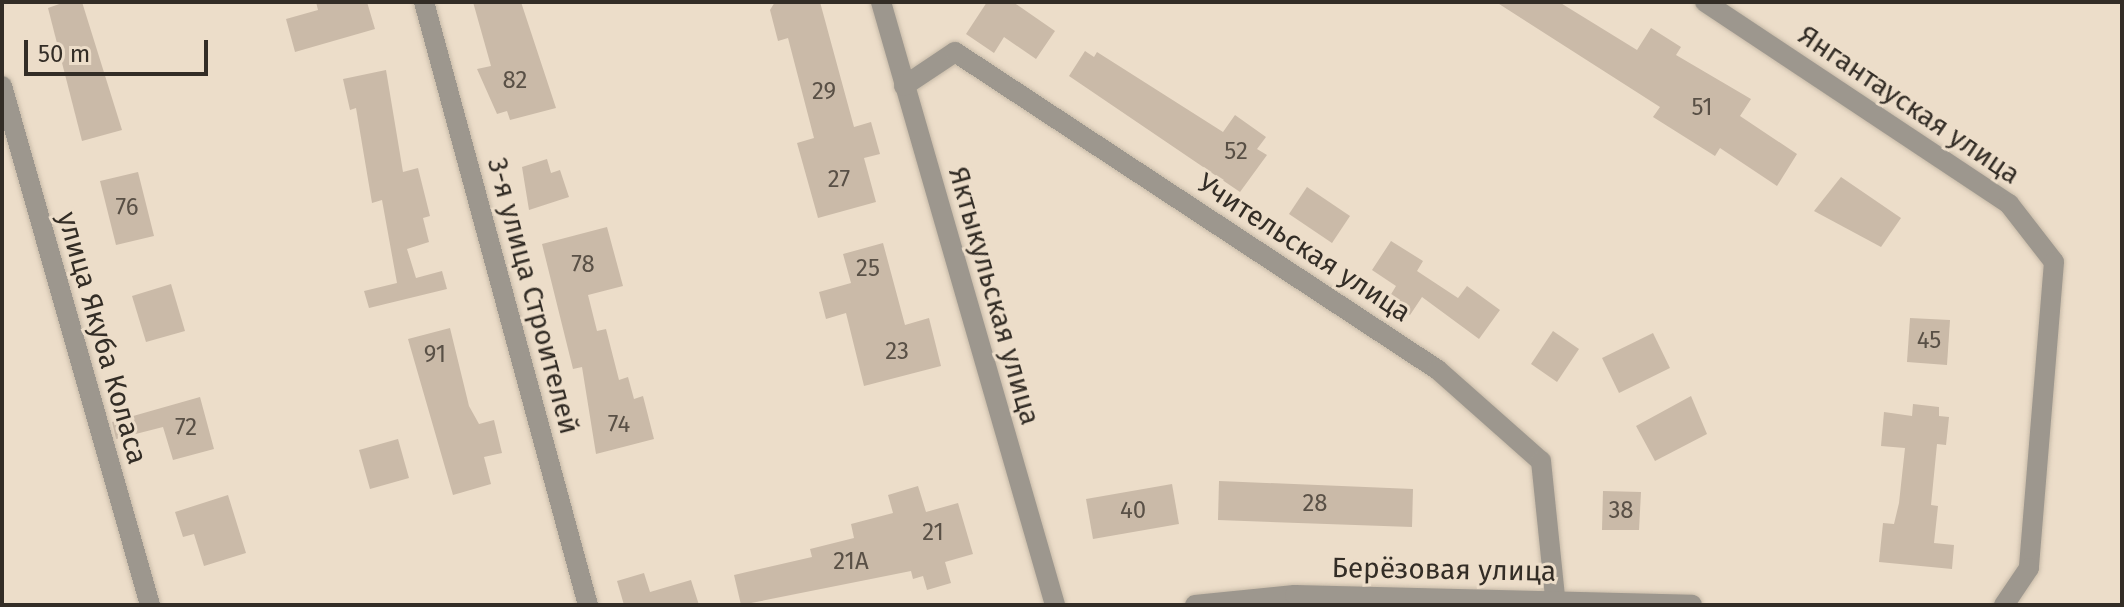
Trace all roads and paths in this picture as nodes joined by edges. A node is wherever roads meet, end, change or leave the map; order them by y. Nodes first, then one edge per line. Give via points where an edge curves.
1 (424, 2) edge
2 (881, 2) edge
3 (1705, 2) edge
4 (2, 86) edge
5 (904, 86) junction
6 (1556, 602) edge
7 (150, 605) edge
8 (588, 605) edge
9 (1055, 605) edge
10 (1195, 605) edge
11 (1692, 605) edge
12 (2004, 605) edge

1 - 8 street, 3-я улица Строителей
2 - 5 street, Яктыкульская улица
3 - 12 street, Янгантауская улица via 2009,204 2054,262 2029,568
4 - 7 street, улица Якуба Коласа
5 - 6 street, Учительская улица via 955,52 1438,370 1541,461
5 - 9 street, Яктыкульская улица
6 - 10 street, Берёзовая улица via 1295,595
6 - 11 street, Берёзовая улица

